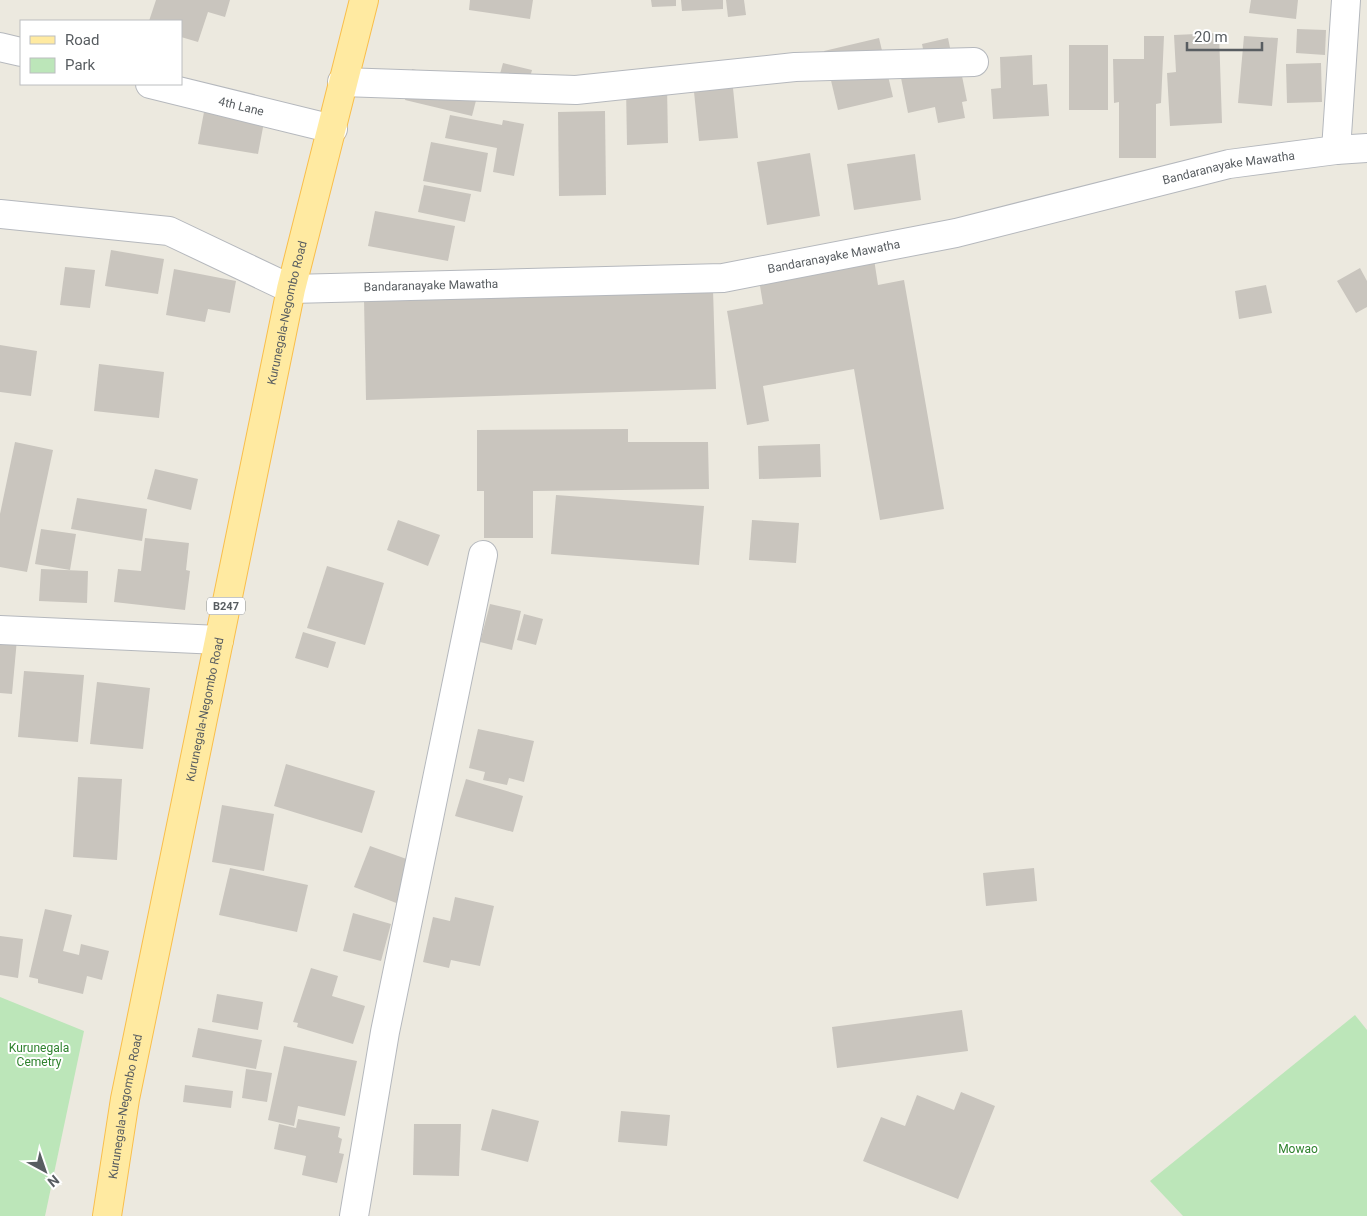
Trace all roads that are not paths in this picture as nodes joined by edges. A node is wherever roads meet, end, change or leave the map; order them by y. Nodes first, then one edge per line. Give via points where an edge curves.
1 (364, 0) edge
2 (1346, 0) edge
3 (0, 47) edge
4 (20, 52) edge
5 (974, 62) dead end
6 (342, 82) junction
7 (154, 85) edge
8 (333, 129) junction
9 (1367, 148) edge
10 (1336, 150) junction
11 (0, 214) edge
12 (291, 289) junction
13 (483, 555) dead end
14 (0, 630) edge
15 (219, 640) junction
16 (107, 1216) edge
17 (354, 1216) edge

1 - 6 main road, Kurunegala-Negombo Road / B247
2 - 10 street
3 - 4 street
5 - 6 street via 795,67 576,90
6 - 8 main road, Kurunegala-Negombo Road / B247
7 - 8 street, 4th Lane
8 - 12 main road, Kurunegala-Negombo Road / B247
9 - 10 street, Bandaranayake Mawatha
10 - 12 street, Bandaranayake Mawatha via 1229,164 956,233 723,278
11 - 12 street via 169,231
12 - 15 main road, Kurunegala-Negombo Road / B247
13 - 17 street via 386,1032
14 - 15 street
15 - 16 main road, Kurunegala-Negombo Road / B247 via 125,1099

